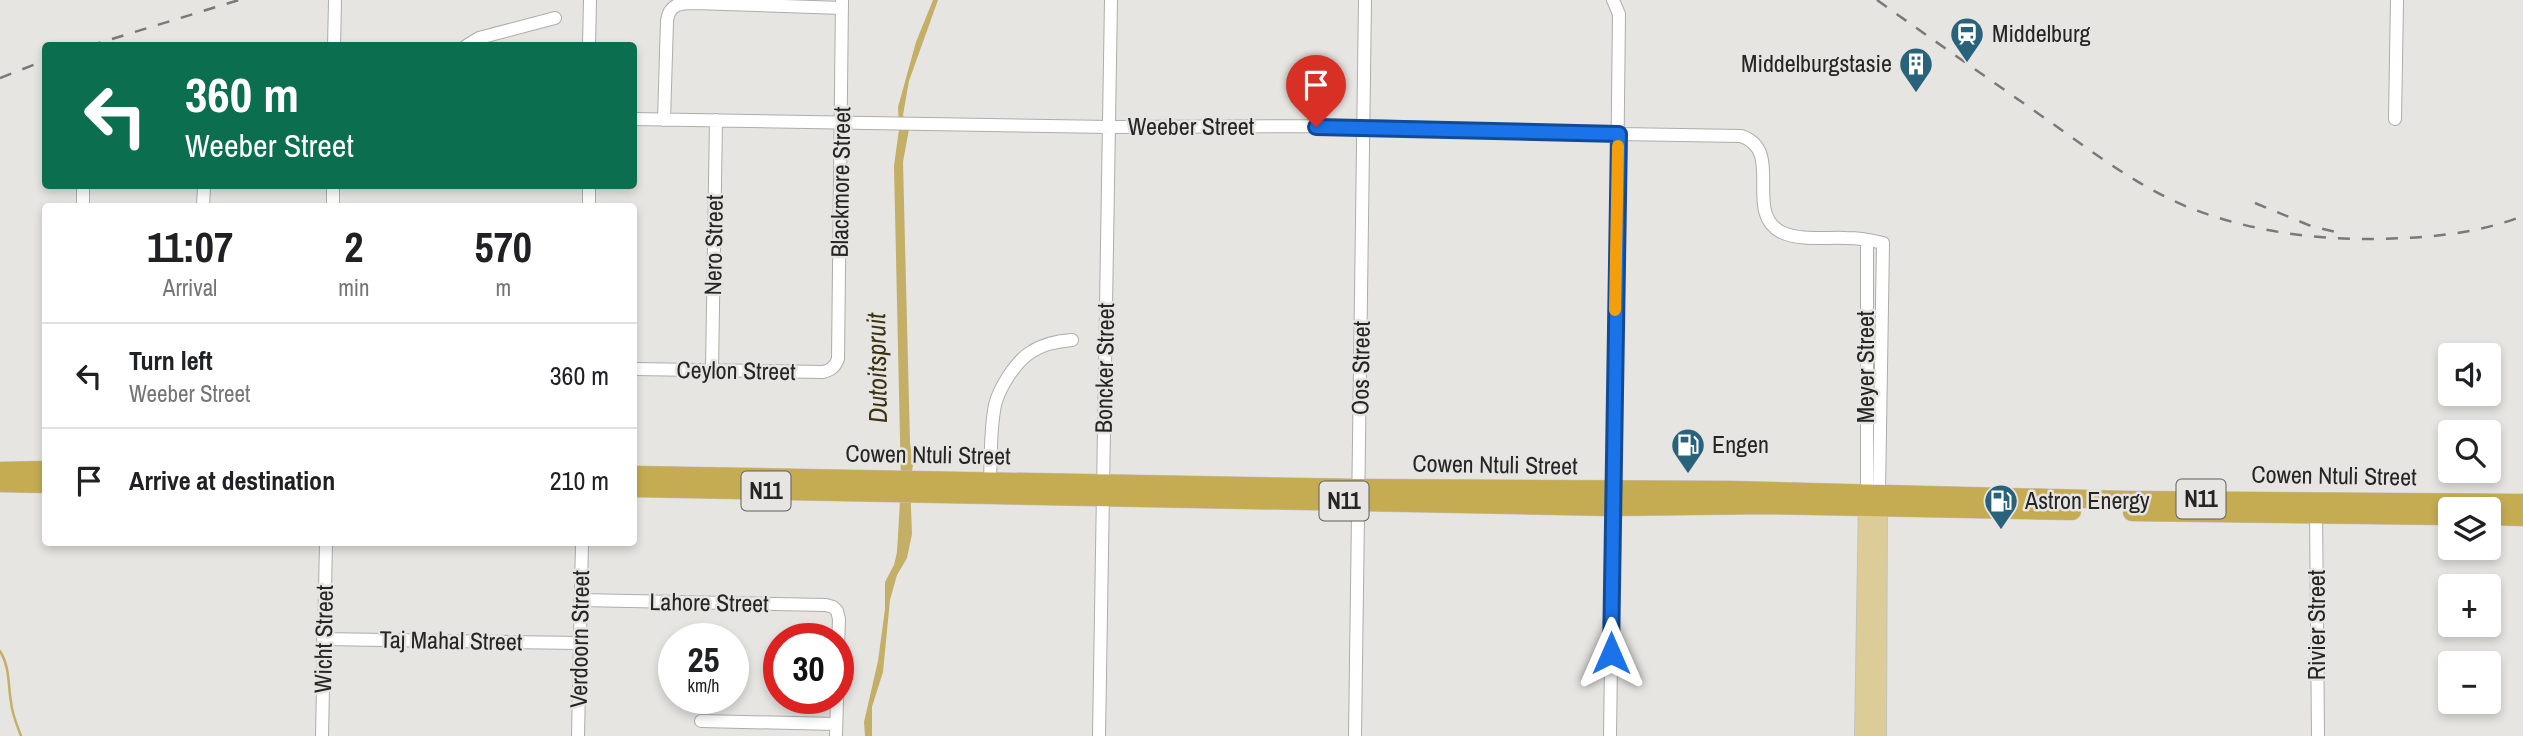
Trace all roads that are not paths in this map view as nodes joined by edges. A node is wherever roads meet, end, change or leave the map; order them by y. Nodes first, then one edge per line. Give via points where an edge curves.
1 (590, 0) edge
2 (1111, 0) edge
3 (1365, 0) edge
4 (1613, 0) edge
5 (2398, 0) edge
6 (335, 2) dead end
7 (842, 4) edge
8 (555, 18) dead end
9 (334, 42) edge
10 (472, 42) edge
11 (589, 42) edge
12 (637, 119) edge
13 (2395, 119) dead end
14 (664, 120) junction
15 (716, 120) junction
16 (842, 122) junction
17 (1365, 126) junction
18 (1110, 127) junction
19 (1619, 134) junction
20 (1867, 240) junction
21 (1883, 243) joint
22 (1072, 340) dead end
23 (836, 365) joint
24 (637, 369) edge
25 (712, 370) junction
26 (42, 470) edge
27 (0, 471) edge
28 (637, 475) edge
29 (990, 481) junction
30 (0, 483) edge
31 (42, 484) edge
32 (899, 487) junction
33 (921, 487) junction
34 (637, 488) edge
35 (1103, 491) junction
36 (1358, 495) junction
37 (1611, 499) junction
38 (1873, 500) junction
39 (2523, 503) edge
40 (2316, 507) junction
41 (2438, 515) edge
42 (2501, 516) edge
43 (2523, 517) edge
44 (326, 546) edge
45 (582, 546) edge
46 (580, 600) junction
47 (839, 623) edge
48 (323, 639) junction
49 (579, 643) junction
50 (701, 721) dead end
51 (836, 730) edge
52 (322, 736) edge
53 (578, 736) edge
54 (1099, 736) edge
55 (1355, 736) edge
56 (1610, 736) edge
57 (1863, 736) edge
58 (1878, 736) edge
59 (2318, 736) edge

1 - 11 street
2 - 18 street, Boncker Street
3 - 17 street, Oos Street
4 - 19 street via 1619,14
5 - 13 street
6 - 9 street
7 - 14 street via 683,3 672,8 667,21
7 - 16 street, Blackmore Street
8 - 10 street
12 - 14 street, Weeber Street
14 - 15 street, Weeber Street
15 - 16 street, Weeber Street
15 - 25 street, Nero Street
16 - 18 street, Weeber Street
16 - 23 street, Blackmore Street
17 - 18 street, Weeber Street
17 - 19 street, Weeber Street
17 - 36 street, Oos Street
18 - 35 street, Boncker Street
19 - 20 street, Weeber Street via 1749,138 1763,160 1764,209 1775,228 1792,235
19 - 37 street
20 - 21 street, Weeber Street
20 - 38 street, Meyer Street
21 - 38 street, Meyer Street
22 - 29 street via 1030,352 1000,392
23 - 25 street, Ceylon Street via 823,372
24 - 25 street, Ceylon Street
26 - 27 highway
28 - 32 highway, Cowen Ntuli Street / N11
29 - 33 highway, Cowen Ntuli Street / N11
29 - 35 highway, Cowen Ntuli Street / N11
30 - 31 highway
32 - 33 highway, Cowen Ntuli Street / N11
32 - 34 highway, Cowen Ntuli Street / N11
33 - 35 highway, Cowen Ntuli Street / N11
35 - 36 highway, Cowen Ntuli Street / N11
35 - 54 street, Boncker Street
36 - 37 highway, Cowen Ntuli Street / N11
36 - 55 street, Oos Street
37 - 38 highway, Cowen Ntuli Street / N11 via 1766,505
37 - 56 street
38 - 40 highway, Cowen Ntuli Street / N11
38 - 57 main road
38 - 58 main road, Meyer Street
39 - 40 highway, Cowen Ntuli Street / N11
40 - 41 highway, Cowen Ntuli Street / N11
40 - 59 street, Rivier Street
42 - 43 highway
44 - 48 street, Wicht Street
45 - 46 street, Verdoorn Street
46 - 47 street, Lahore Street via 827,605 837,611
46 - 49 street, Verdoorn Street
48 - 49 street, Taj Mahal Street
48 - 52 street, Wicht Street
49 - 53 street, Verdoorn Street
50 - 51 street

